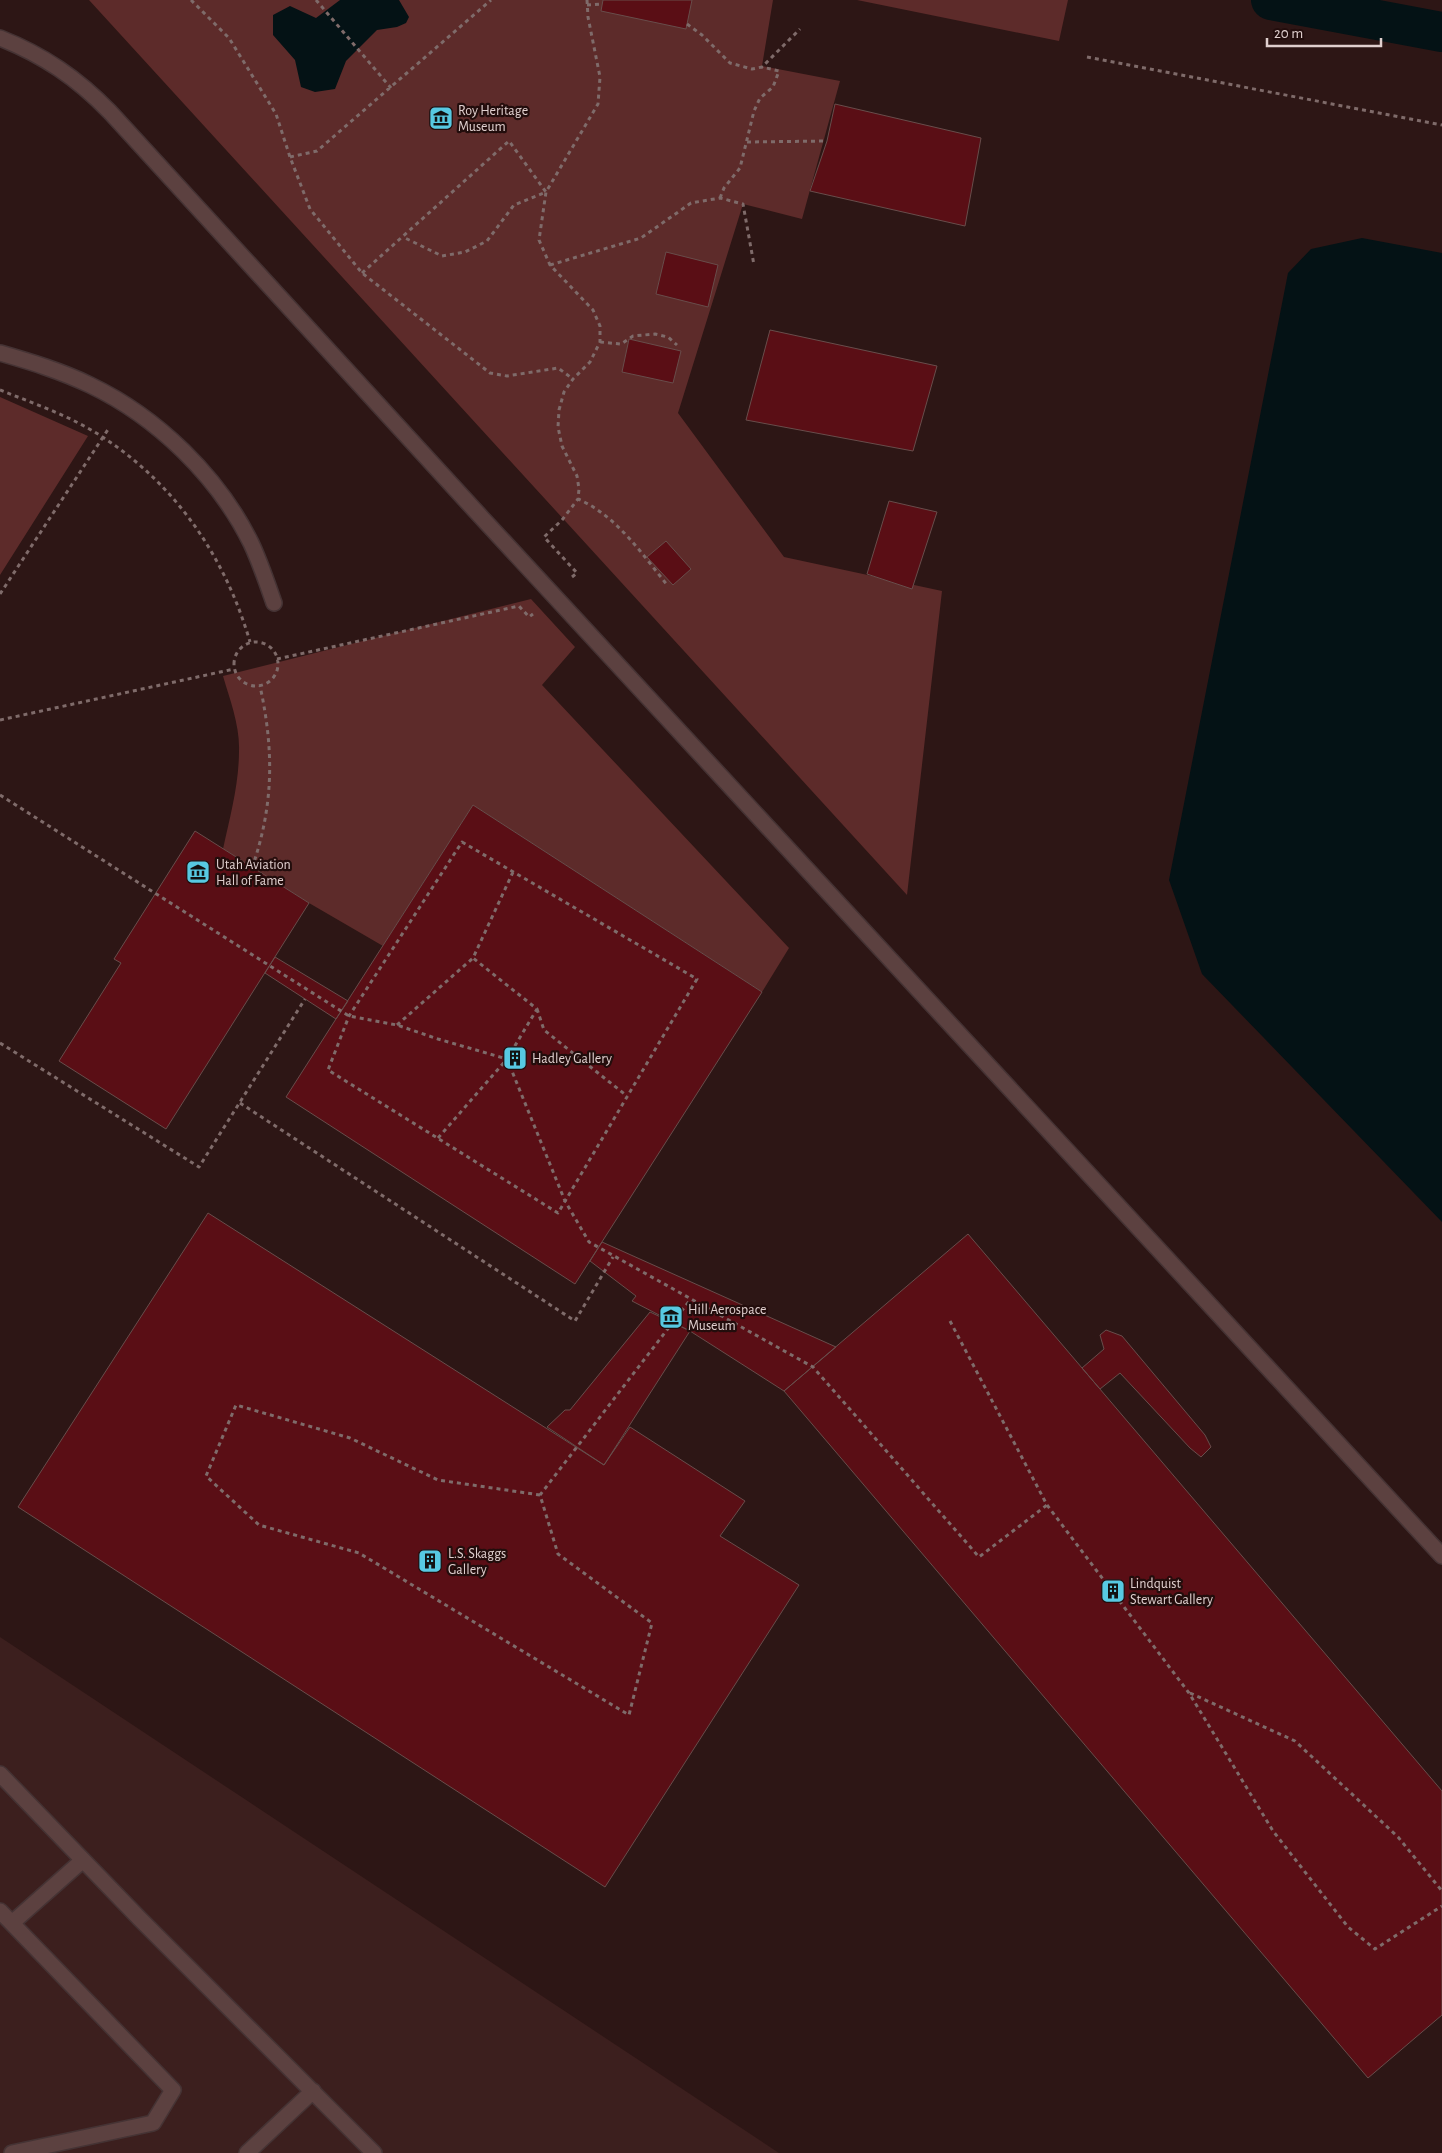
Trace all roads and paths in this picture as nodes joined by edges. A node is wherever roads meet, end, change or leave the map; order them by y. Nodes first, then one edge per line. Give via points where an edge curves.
1 (191, 0) edge
2 (316, 0) edge
3 (490, 0) edge
4 (587, 2) edge
5 (602, 4) dead end
6 (687, 24) dead end
7 (800, 28) dead end
8 (0, 38) edge
9 (1087, 57) dead end
10 (762, 66) junction
11 (391, 88) junction
12 (1442, 125) edge
13 (827, 141) dead end
14 (747, 142) junction
15 (290, 157) junction
16 (546, 192) junction
17 (720, 198) junction
18 (402, 237) junction
19 (550, 265) junction
20 (754, 266) dead end
21 (362, 273) junction
22 (600, 342) junction
23 (677, 345) dead end
24 (0, 353) edge
25 (573, 378) junction
26 (0, 390) edge
27 (125, 405) junction
28 (103, 437) junction
29 (668, 586) dead end
30 (0, 594) edge
31 (274, 603) dead end
32 (519, 606) dead end
33 (250, 642) junction
34 (277, 659) junction
35 (234, 669) junction
36 (260, 686) junction
37 (0, 720) edge
38 (0, 795) edge
39 (252, 868) dead end
40 (513, 872) junction
41 (474, 958) junction
42 (305, 999) dead end
43 (537, 1009) junction
44 (349, 1016) junction
45 (397, 1024) junction
46 (0, 1043) edge
47 (507, 1059) junction
48 (627, 1096) junction
49 (240, 1103) junction
50 (438, 1138) junction
51 (565, 1201) junction
52 (614, 1257) junction
53 (690, 1300) junction
54 (950, 1321) dead end
55 (540, 1495) junction
56 (1047, 1505) junction
57 (1442, 1556) edge
58 (1189, 1693) junction
59 (0, 1774) edge
60 (83, 1860) junction
61 (1442, 1891) edge
62 (1442, 1906) edge
63 (0, 1911) edge
64 (12, 1923) junction
65 (312, 2091) junction
66 (12, 2153) edge
67 (247, 2153) edge
68 (374, 2153) edge

1 - 15 path via 229,38 276,114
2 - 11 path
3 - 11 path
4 - 5 path
4 - 16 path via 600,77 598,104
6 - 10 path via 730,63 752,69
7 - 10 path
8 - 57 lane via 43,57 67,72 110,112
9 - 12 path
10 - 14 path via 779,71 773,87 760,98 754,111
11 - 15 path via 317,151
13 - 14 path
14 - 17 path via 740,168
15 - 21 path via 310,209
16 - 18 path via 514,204 487,241 465,252 442,256
16 - 18 path via 509,141
16 - 19 path via 539,240
17 - 19 path via 691,203 641,238
17 - 20 path via 744,204
18 - 21 path
19 - 22 path via 593,310 600,326
21 - 25 path via 490,373 507,376 558,368
22 - 23 path via 621,344 633,336 655,334 668,337
22 - 25 path via 590,362
24 - 27 lane via 71,376
25 - 29 path via 564,392 558,427 562,446 577,476 578,499 594,506 620,528
26 - 28 path via 46,408
27 - 28 path
27 - 31 lane via 175,444 217,489 251,542
28 - 30 path
28 - 33 path via 148,472 202,534 233,592
32 - 34 path
33 - 34 path via 267,645
33 - 35 path via 236,652
34 - 36 path via 274,676
35 - 36 path via 244,683
35 - 37 path
36 - 39 path via 269,726 271,783 265,823
38 - 44 path
40 - 41 path
40 - 44 path via 462,842
40 - 48 path via 697,979
41 - 43 path
41 - 45 path
42 - 49 path
43 - 47 path
43 - 48 path via 544,1030
44 - 45 path
44 - 50 path via 328,1070
45 - 47 path
46 - 49 path via 199,1167
47 - 50 path
47 - 51 path
48 - 51 path
49 - 52 path via 575,1321
50 - 51 path via 558,1213
51 - 52 path via 589,1242
52 - 53 path
53 - 55 path
53 - 56 path via 813,1367 979,1557
54 - 56 path
55 - 55 path via 558,1554 652,1623 629,1715 359,1553 259,1525 206,1476 236,1405 350,1438 438,1480
56 - 58 path
58 - 61 path via 1295,1741 1398,1837
58 - 62 path via 1273,1831 1348,1927 1375,1949
59 - 60 lane
60 - 64 lane
60 - 65 lane
63 - 64 lane
64 - 66 lane via 173,2090 153,2123
65 - 67 lane
65 - 68 lane

